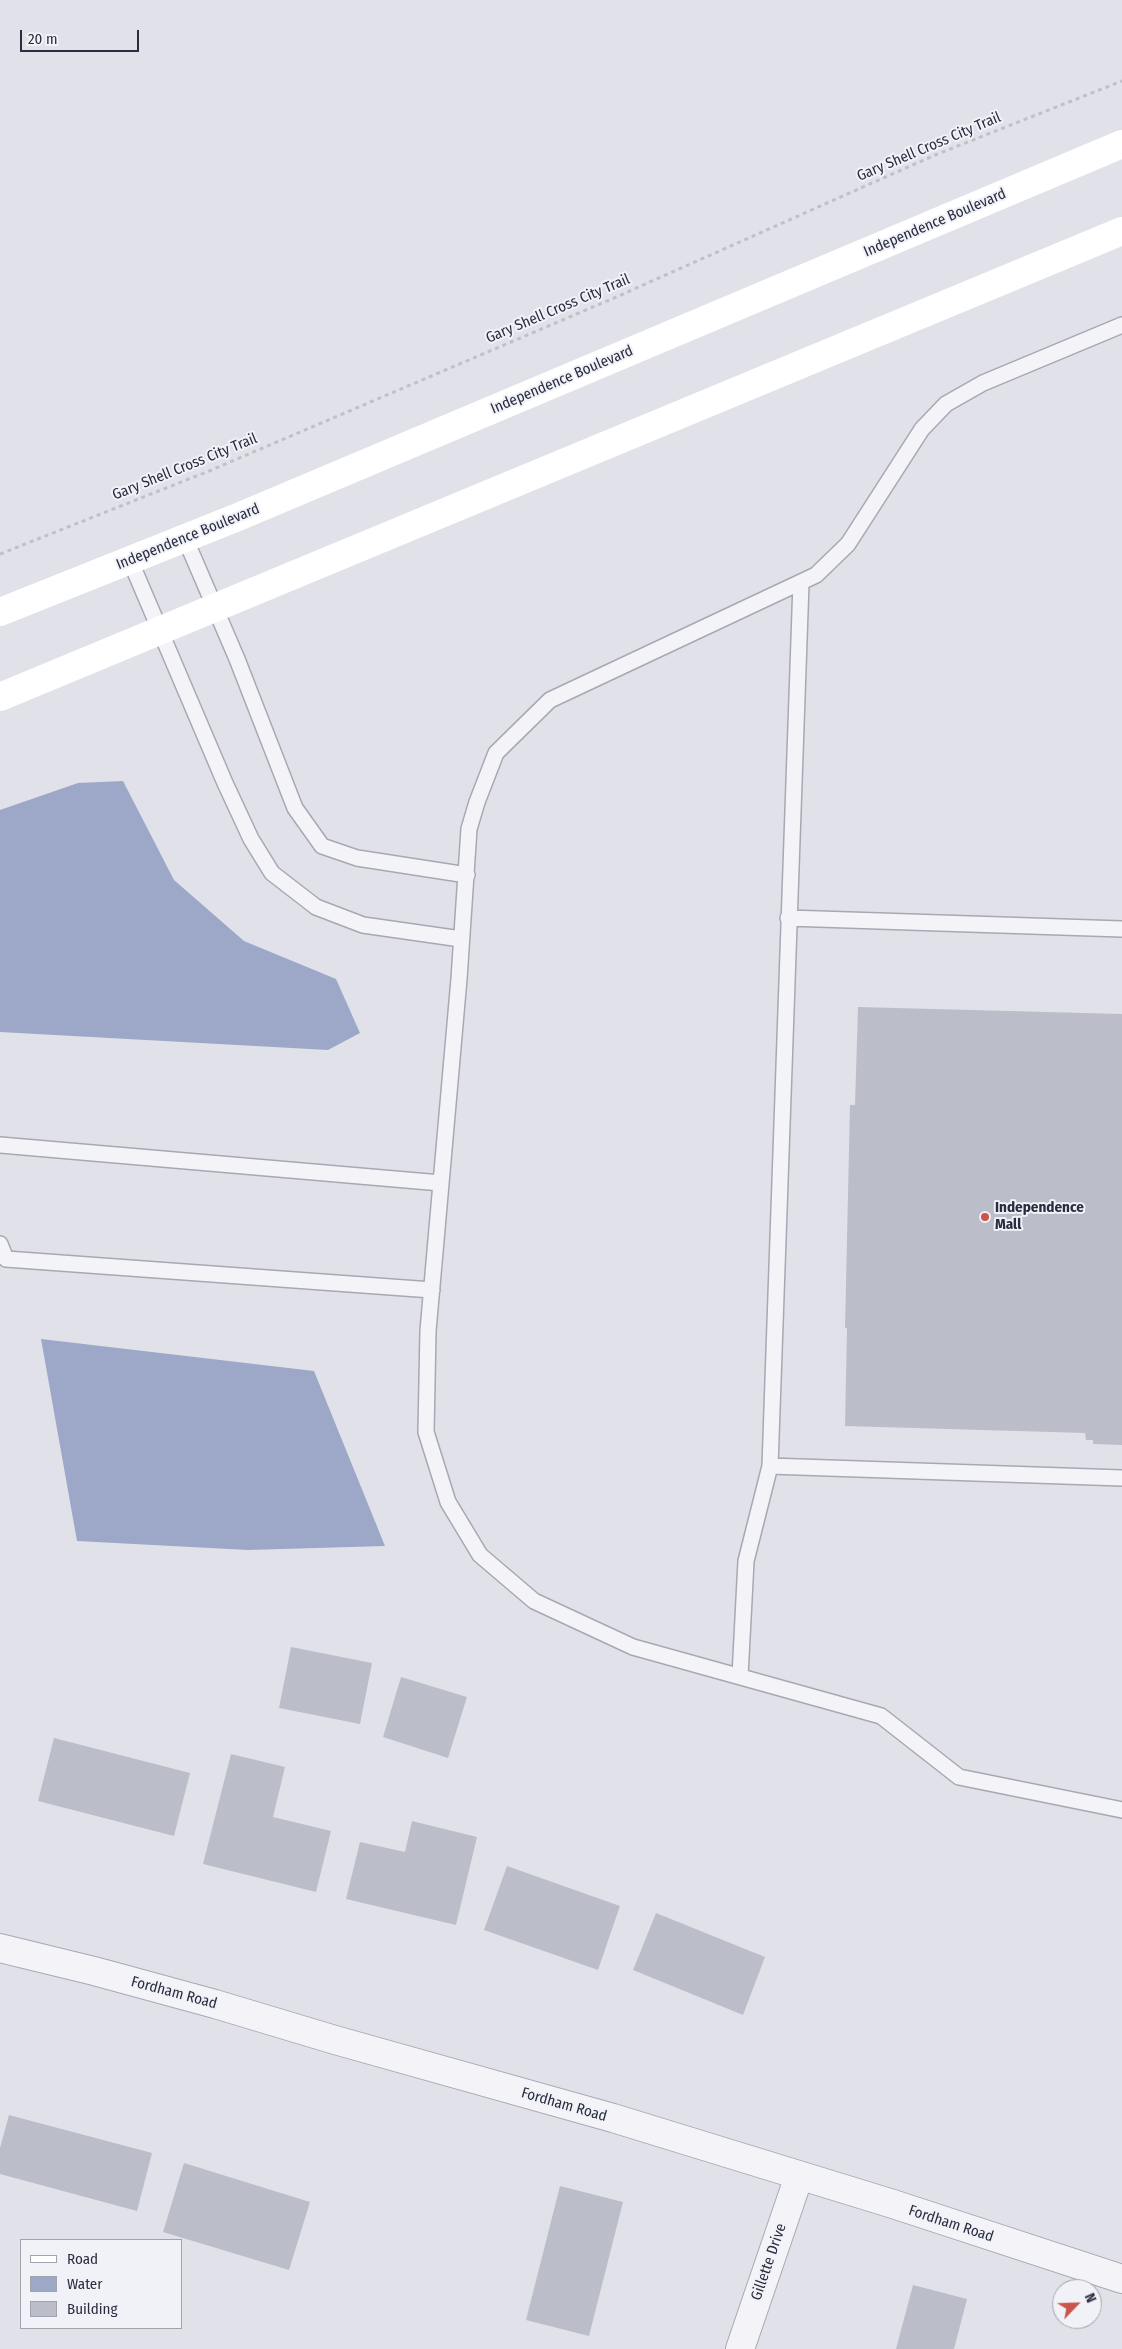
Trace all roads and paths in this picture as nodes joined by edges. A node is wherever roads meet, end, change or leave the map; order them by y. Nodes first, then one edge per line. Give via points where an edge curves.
1 (1122, 81) edge
2 (1122, 144) edge
3 (1122, 231) edge
4 (1122, 325) edge
5 (184, 538) junction
6 (0, 554) edge
7 (130, 560) junction
8 (801, 583) junction
9 (215, 608) junction
10 (0, 612) edge
11 (161, 631) junction
12 (0, 697) edge
13 (467, 875) junction
14 (788, 918) junction
15 (1122, 929) edge
16 (461, 939) junction
17 (0, 1145) edge
18 (441, 1183) junction
19 (0, 1244) edge
20 (432, 1290) junction
21 (770, 1466) junction
22 (1122, 1478) edge
23 (740, 1676) junction
24 (1122, 1810) edge
25 (0, 1948) edge
26 (799, 2176) junction
27 (1122, 2279) edge
28 (740, 2349) edge

1 - 6 path, Gary Shell Cross City Trail via 935,155 614,298 218,467
2 - 5 main road, Independence Boulevard
3 - 9 main road
4 - 8 lane via 983,383 946,404 922,429 848,544 816,575
5 - 7 main road, Independence Boulevard
5 - 9 lane
7 - 10 main road, Independence Boulevard
7 - 11 lane
8 - 13 lane via 550,700 496,753 469,829
8 - 14 lane
9 - 11 main road
9 - 13 lane via 295,808 322,846 357,858
11 - 12 main road
11 - 16 lane via 251,839 272,873 316,907 363,926
13 - 16 lane
14 - 15 lane
14 - 21 lane
16 - 18 lane
17 - 18 lane
18 - 20 lane
19 - 20 lane via 6,1260
20 - 23 lane via 426,1432 448,1502 480,1555 534,1601 634,1646
21 - 22 lane
21 - 23 lane via 746,1561
23 - 24 lane via 881,1716 959,1777
25 - 26 street, Fordham Road via 216,2004 613,2118
26 - 27 street, Fordham Road
26 - 28 street, Gillette Drive

